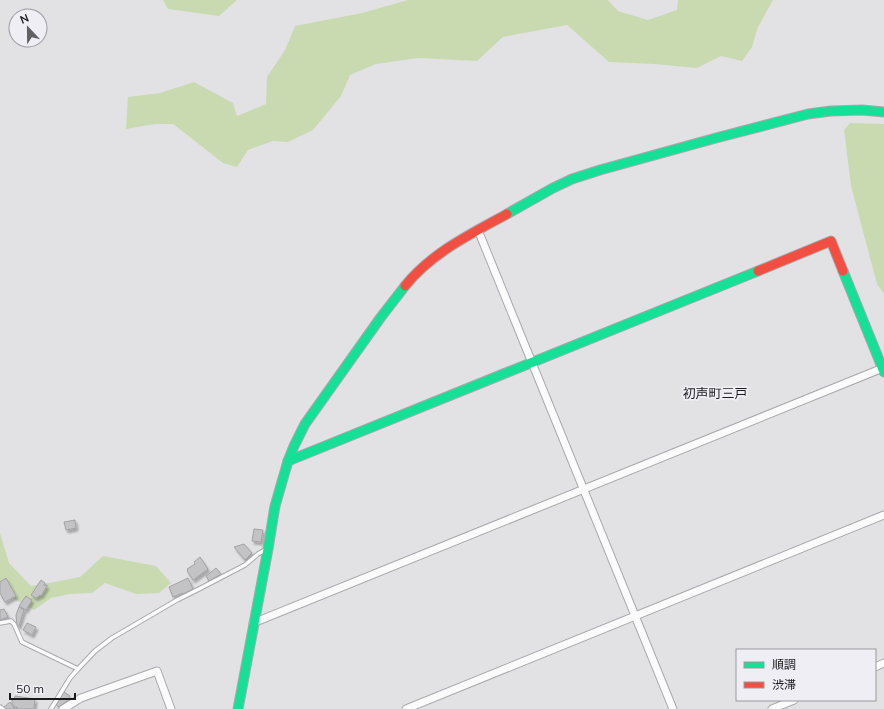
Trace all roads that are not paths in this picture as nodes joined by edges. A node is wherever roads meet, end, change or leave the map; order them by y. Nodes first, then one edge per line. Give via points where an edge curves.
1 (884, 112) edge
2 (478, 230) junction
3 (532, 362) junction
4 (883, 370) edge
5 (288, 461) junction
6 (583, 489) junction
7 (884, 515) edge
8 (268, 549) junction
9 (635, 616) junction
10 (0, 623) edge
11 (253, 623) junction
12 (78, 669) junction
13 (792, 701) edge
14 (0, 707) edge
15 (3, 709) edge
16 (51, 709) edge
17 (63, 709) edge
18 (171, 709) edge
19 (238, 709) edge
20 (406, 709) edge
21 (673, 709) edge
22 (772, 709) edge

1 - 2 street via 862,110 808,114 600,170 572,179
2 - 3 street
2 - 5 street via 445,249 408,282 322,398 305,424
3 - 4 street via 831,240
3 - 5 street
3 - 6 street
4 - 6 street
5 - 8 street via 275,506
6 - 9 street
6 - 11 street
7 - 9 street
8 - 11 street
8 - 12 lane via 245,565 177,600 112,638
9 - 20 street
9 - 21 street
10 - 12 lane via 11,621 22,642
11 - 19 street
12 - 16 lane
13 - 22 street
14 - 15 lane
17 - 18 street via 81,698 158,671

